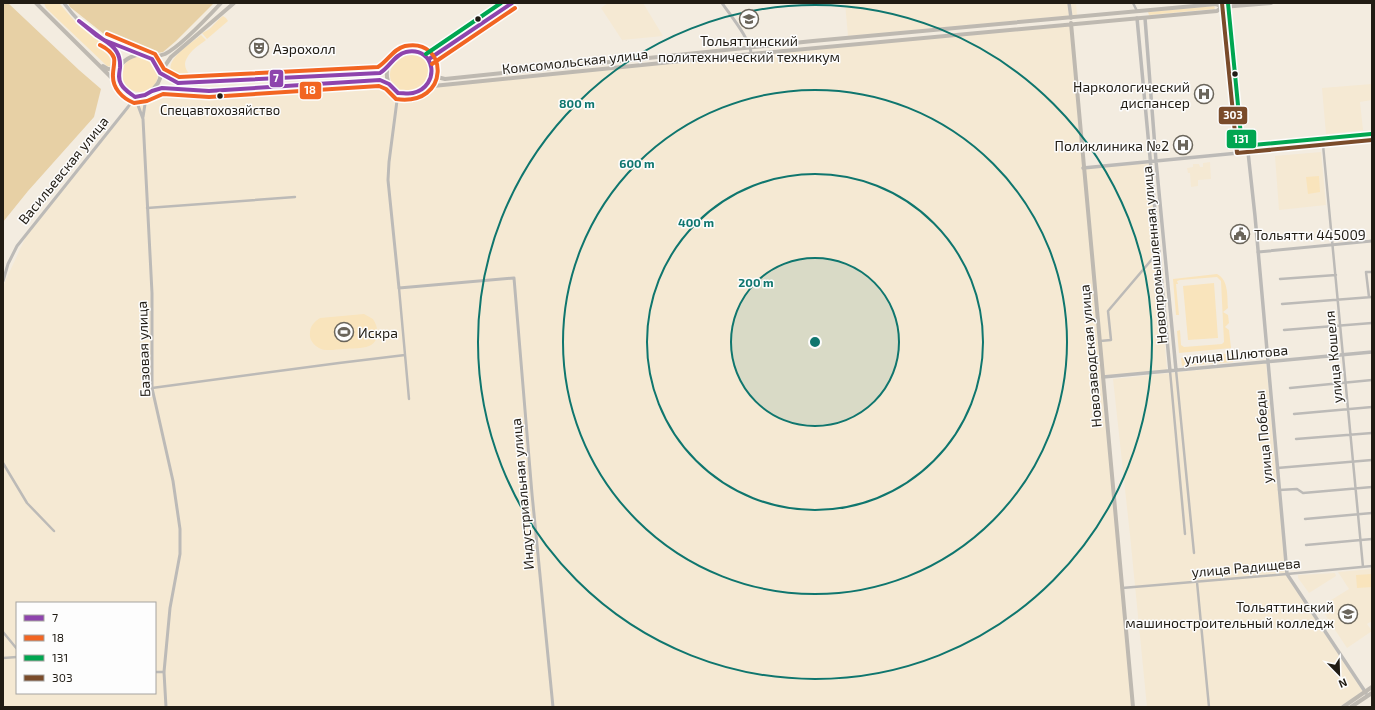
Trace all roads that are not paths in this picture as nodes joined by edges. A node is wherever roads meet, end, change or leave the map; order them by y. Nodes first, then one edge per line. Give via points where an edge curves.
1 (36, 3) edge
2 (64, 3) edge
3 (221, 3) edge
4 (234, 3) edge
5 (512, 3) edge
6 (722, 3) edge
7 (1069, 3) edge
8 (1133, 3) edge
9 (1271, 3) edge
10 (1222, 5) edge
11 (214, 11) junction
12 (1137, 11) junction
13 (1112, 14) junction
14 (219, 16) junction
15 (1071, 18) junction
16 (1137, 18) junction
17 (1145, 18) junction
18 (1113, 21) junction
19 (1071, 25) junction
20 (977, 26) junction
21 (920, 31) junction
22 (978, 34) junction
23 (920, 39) junction
24 (106, 41) junction
25 (751, 48) junction
26 (141, 54) junction
27 (751, 54) junction
28 (674, 56) junction
29 (148, 57) junction
30 (429, 60) junction
31 (674, 62) junction
32 (97, 63) junction
33 (388, 65) junction
34 (119, 67) junction
35 (551, 68) junction
36 (160, 73) junction
37 (552, 75) junction
38 (433, 76) junction
39 (192, 83) junction
40 (389, 84) junction
41 (123, 89) junction
42 (422, 89) junction
43 (152, 91) junction
44 (192, 91) junction
45 (398, 93) junction
46 (135, 97) junction
47 (143, 119) junction
48 (1372, 140) edge
49 (1323, 145) junction
50 (1248, 152) junction
51 (1237, 153) junction
52 (1150, 161) junction
53 (1156, 161) junction
54 (1083, 168) junction
55 (295, 197) dead end
56 (147, 208) junction
57 (1372, 242) edge
58 (1333, 246) junction
59 (1159, 251) junction
60 (1258, 252) junction
61 (1372, 272) edge
62 (1336, 274) junction
63 (1280, 279) dead end
64 (3, 281) edge
65 (399, 288) junction
66 (1370, 297) edge
67 (1338, 300) junction
68 (1282, 304) dead end
69 (1372, 323) edge
70 (1340, 326) junction
71 (1284, 330) dead end
72 (1100, 341) junction
73 (1372, 352) edge
74 (405, 355) junction
75 (1343, 355) junction
76 (1267, 362) junction
77 (1176, 370) junction
78 (1170, 371) junction
79 (1102, 377) junction
80 (1372, 380) edge
81 (1345, 382) junction
82 (152, 388) junction
83 (1290, 388) dead end
84 (409, 399) dead end
85 (1372, 407) edge
86 (1348, 409) junction
87 (1294, 414) dead end
88 (1372, 433) edge
89 (1350, 435) junction
90 (1296, 439) dead end
91 (1372, 460) edge
92 (1353, 461) junction
93 (3, 463) edge
94 (1277, 468) junction
95 (1372, 487) edge
96 (1355, 488) junction
97 (1279, 490) junction
98 (1372, 513) edge
99 (1358, 514) junction
100 (1305, 519) dead end
101 (54, 531) dead end
102 (1185, 534) dead end
103 (1372, 539) edge
104 (1361, 540) junction
105 (1306, 545) dead end
106 (1194, 553) dead end
107 (1372, 566) edge
108 (1363, 567) junction
109 (1287, 574) junction
110 (1197, 582) junction
111 (1122, 588) junction
112 (3, 632) edge
113 (16, 648) edge
114 (3, 658) edge
115 (16, 658) edge
116 (156, 672) edge
117 (164, 672) junction
118 (1372, 687) edge
119 (1372, 693) edge
120 (1366, 694) junction
121 (166, 707) edge
122 (553, 707) edge
123 (1133, 707) edge
124 (1209, 707) edge
125 (1343, 707) edge
126 (1351, 707) edge

1 - 32 main road
2 - 24 main road via 82,24
3 - 11 main road
4 - 14 main road
5 - 30 main road
6 - 25 street
7 - 15 main road, Новозаводская улица
8 - 12 street
9 - 10 main road, Комсомольская улица
10 - 12 main road, Комсомольская улица
10 - 17 main road, Комсомольская улица via 1217,11
10 - 51 main road
11 - 14 main road via 214,16
11 - 29 main road via 166,54
12 - 13 main road, Комсомольская улица
13 - 15 main road, Комсомольская улица
13 - 18 main road
14 - 36 main road via 171,57
15 - 19 main road, Новозаводская улица
15 - 20 main road, Комсомольская улица
16 - 17 main road, Комсомольская улица
16 - 18 main road, Комсомольская улица
16 - 52 main road, Новопромышленная улица
17 - 53 main road, Новопромышленная улица
18 - 19 main road, Комсомольская улица
19 - 22 main road, Комсомольская улица
19 - 54 main road, Новозаводская улица
20 - 21 main road, Комсомольская улица
20 - 22 main road
21 - 23 main road
21 - 25 main road, Комсомольская улица
22 - 23 main road, Комсомольская улица
23 - 27 main road, Комсомольская улица
24 - 26 main road
24 - 34 main road via 119,55
25 - 27 street
25 - 28 main road, Комсомольская улица
26 - 29 main road
26 - 34 main road via 127,58
27 - 31 main road, Комсомольская улица
28 - 31 main road
28 - 35 main road, Комсомольская улица
29 - 36 main road via 156,63
30 - 33 main road via 417,52 407,52 393,59
30 - 38 main road
31 - 37 main road, Комсомольская улица
32 - 34 main road via 107,69 115,70
32 - 41 main road
33 - 39 main road via 380,73
33 - 40 main road
34 - 41 main road via 118,79
35 - 37 main road
35 - 38 main road, Комсомольская улица via 445,79
36 - 39 main road via 178,83
36 - 43 main road
37 - 42 main road, Комсомольская улица
38 - 42 main road
39 - 44 main road
40 - 44 main road via 380,80
40 - 45 main road
41 - 46 main road
42 - 45 main road via 411,94
43 - 44 main road via 167,87
43 - 46 main road
43 - 47 street via 145,104
45 - 65 street via 388,180
46 - 47 street, Базовая улица
46 - 64 street, Васильевская улица via 21,241 8,264
47 - 56 street, Базовая улица
48 - 49 main road
49 - 50 main road
49 - 58 street, улица Кошеля
50 - 51 main road
50 - 60 main road, улица Победы
51 - 53 main road
52 - 53 main road
52 - 54 main road
52 - 59 main road, Новопромышленная улица
53 - 77 main road, Новопромышленная улица
54 - 72 main road, Новозаводская улица
55 - 56 street
56 - 82 street, Базовая улица via 152,293
57 - 58 street
58 - 60 street
58 - 62 street, улица Кошеля
59 - 72 street via 1108,311 1111,340
59 - 78 main road, Новопромышленная улица
60 - 76 main road, улица Победы
61 - 66 street via 1366,272
62 - 63 street
62 - 67 street, улица Кошеля
65 - 74 street
65 - 122 street, Индустриальная улица via 514,278
66 - 67 street
67 - 68 street
67 - 70 street, улица Кошеля
69 - 70 street
70 - 71 street
70 - 75 street, улица Кошеля
72 - 79 main road, Новозаводская улица
73 - 75 main road, улица Шлютова
74 - 82 street
74 - 84 street
75 - 76 main road, улица Шлютова
75 - 81 street, улица Кошеля
76 - 77 main road, улица Шлютова
76 - 94 main road, улица Победы
77 - 78 main road, улица Шлютова
77 - 106 street
78 - 79 main road, улица Шлютова
78 - 102 street
79 - 111 main road, Новозаводская улица
80 - 81 street
81 - 83 street
81 - 86 street, улица Кошеля
82 - 117 street, Базовая улица via 173,481 180,530 180,554 170,608
85 - 86 street
86 - 87 street
86 - 89 street, улица Кошеля
88 - 89 street
89 - 90 street
89 - 92 street, улица Кошеля
91 - 92 street
92 - 94 street
92 - 96 street, улица Кошеля
93 - 101 street via 26,503
94 - 97 main road, улица Победы
95 - 96 street
96 - 97 street via 1303,493 1297,489
96 - 99 street, улица Кошеля
97 - 109 main road, улица Победы
98 - 99 street
99 - 100 street
99 - 104 street, улица Кошеля
103 - 104 street
104 - 105 street
104 - 108 street, улица Кошеля
107 - 108 street, улица Радищева
108 - 109 street, улица Радищева
109 - 110 street, улица Радищева
109 - 120 main road, улица Победы
110 - 111 street, улица Радищева
110 - 124 street
111 - 123 main road, Новозаводская улица
112 - 113 street
114 - 115 street
116 - 117 street
117 - 121 street, Базовая улица
118 - 120 main road
119 - 120 main road
120 - 125 main road
120 - 126 main road

